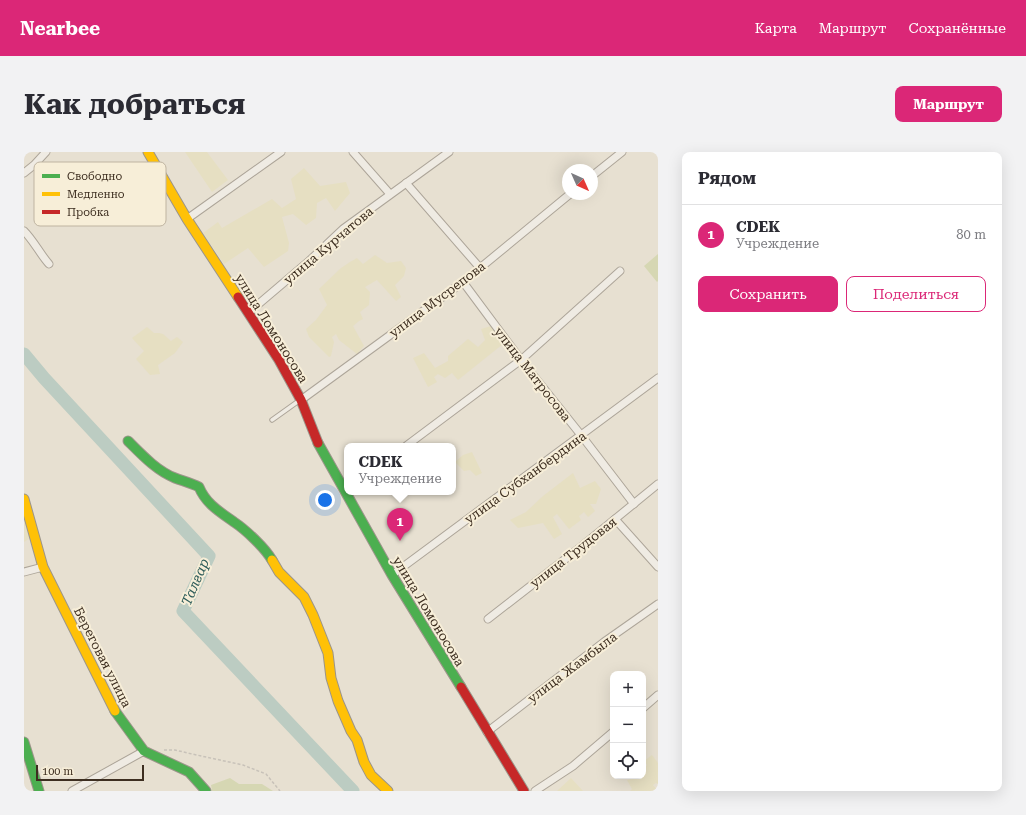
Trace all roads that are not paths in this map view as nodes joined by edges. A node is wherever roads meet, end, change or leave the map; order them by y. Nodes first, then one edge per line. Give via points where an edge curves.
1 (46, 152) edge
2 (148, 152) edge
3 (281, 152) edge
4 (353, 152) edge
5 (449, 152) edge
6 (622, 152) edge
7 (37, 162) edge
8 (154, 162) edge
9 (34, 165) edge
10 (598, 171) edge
11 (24, 173) edge
12 (166, 183) edge
13 (406, 183) junction
14 (390, 194) junction
15 (563, 200) edge
16 (187, 219) junction
17 (24, 231) edge
18 (49, 264) dead end
19 (480, 268) junction
20 (620, 271) dead end
21 (463, 282) junction
22 (248, 313) junction
23 (521, 360) junction
24 (658, 378) edge
25 (301, 400) junction
26 (272, 420) dead end
27 (582, 435) junction
28 (128, 441) dead end
29 (410, 443) edge
30 (658, 484) edge
31 (344, 486) edge
32 (349, 495) edge
33 (24, 499) edge
34 (634, 504) junction
35 (616, 519) junction
36 (43, 567) junction
37 (658, 567) edge
38 (24, 572) edge
39 (392, 575) junction
40 (658, 604) edge
41 (488, 618) dead end
42 (658, 695) edge
43 (644, 707) edge
44 (487, 732) junction
45 (610, 735) edge
46 (24, 742) edge
47 (144, 751) junction
48 (39, 791) edge
49 (72, 791) edge
50 (206, 791) edge
51 (388, 791) edge
52 (524, 791) edge
53 (535, 791) edge

1 - 7 street
2 - 8 street, улица Ломоносова
3 - 16 street
4 - 14 street
5 - 13 street, улица Курчатова
6 - 10 street
9 - 11 street
12 - 16 street, улица Ломоносова
13 - 14 street, улица Курчатова
13 - 19 street
14 - 22 street, улица Курчатова via 343,229
15 - 19 street, улица Мусрепова
16 - 22 street, улица Ломоносова
17 - 18 street
19 - 21 street, улица Мусрепова
20 - 23 street
21 - 23 street, улица Матросова
21 - 25 street, улица Мусрепова
22 - 25 street, улица Ломоносова via 280,360
23 - 27 street, улица Матросова
23 - 29 street
24 - 27 street, улица Субханбердина
25 - 26 lane
25 - 31 street, улица Ломоносова via 321,449
27 - 34 street, улица Матросова
27 - 39 street, улица Субханбердина
28 - 51 street via 161,470 199,487 213,507 236,523 268,553 279,572 304,597 328,653 331,678 338,701 357,740 364,762 371,775
30 - 34 street, улица Трудовая
32 - 39 street, улица Ломоносова
33 - 36 street, Береговая улица
34 - 35 street, улица Трудовая
35 - 37 street
35 - 41 street, улица Трудовая
36 - 38 street
36 - 47 street, Береговая улица via 114,710
39 - 44 street, улица Ломоносова
40 - 44 street, улица Жамбыла
42 - 43 street
44 - 52 street, улица Ломоносова
45 - 53 street via 573,766
46 - 48 street
47 - 49 street
47 - 50 street, Береговая улица via 189,772

